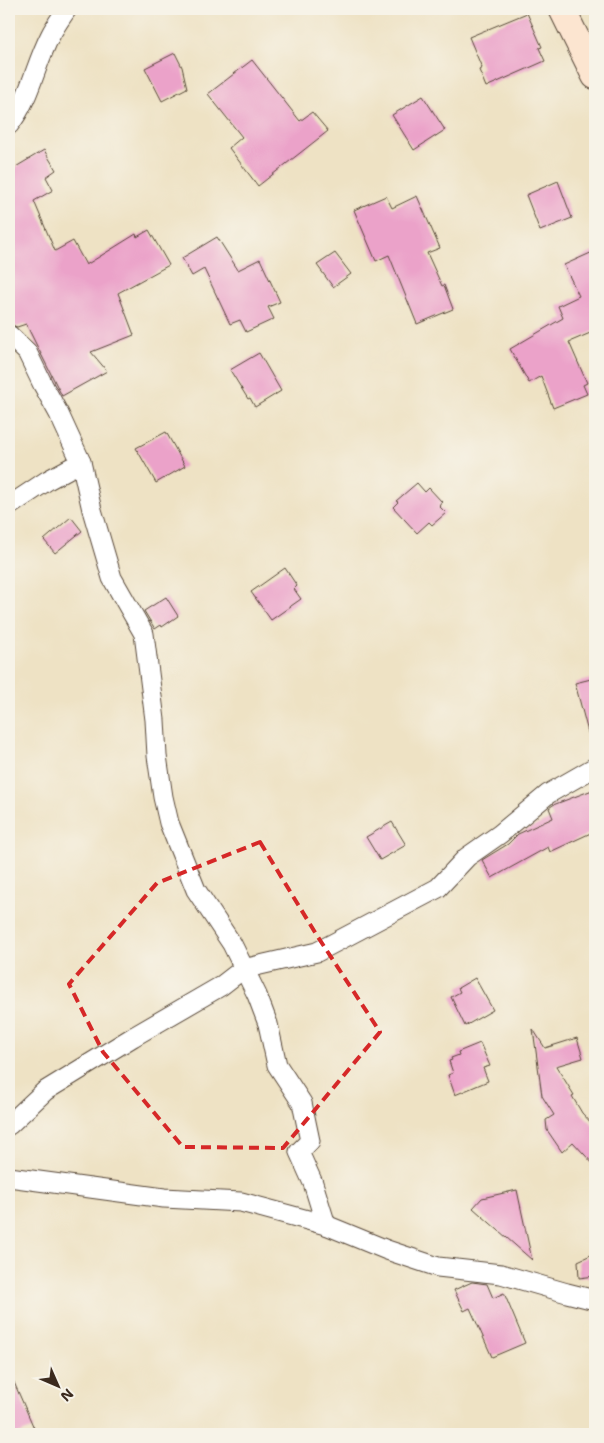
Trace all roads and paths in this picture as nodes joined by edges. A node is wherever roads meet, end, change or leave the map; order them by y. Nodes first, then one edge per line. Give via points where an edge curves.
1 (66, 9) edge
2 (562, 9) edge
3 (595, 76) edge
4 (9, 125) edge
5 (9, 335) edge
6 (81, 462) junction
7 (9, 506) edge
8 (595, 767) edge
9 (244, 969) junction
10 (9, 1125) edge
11 (9, 1177) edge
12 (326, 1225) junction
13 (595, 1300) edge

1 - 4 street via 49,37 32,83
2 - 3 street
5 - 6 street via 27,352
6 - 7 street
6 - 9 street via 112,578 144,634 157,756 169,823 196,890 232,944
8 - 9 street via 548,794 467,857 438,888 317,952
9 - 10 street via 46,1091
9 - 12 street via 268,1024 277,1065 302,1103 310,1141 299,1152
11 - 12 street via 164,1198 241,1202
12 - 13 street via 438,1267 501,1274

